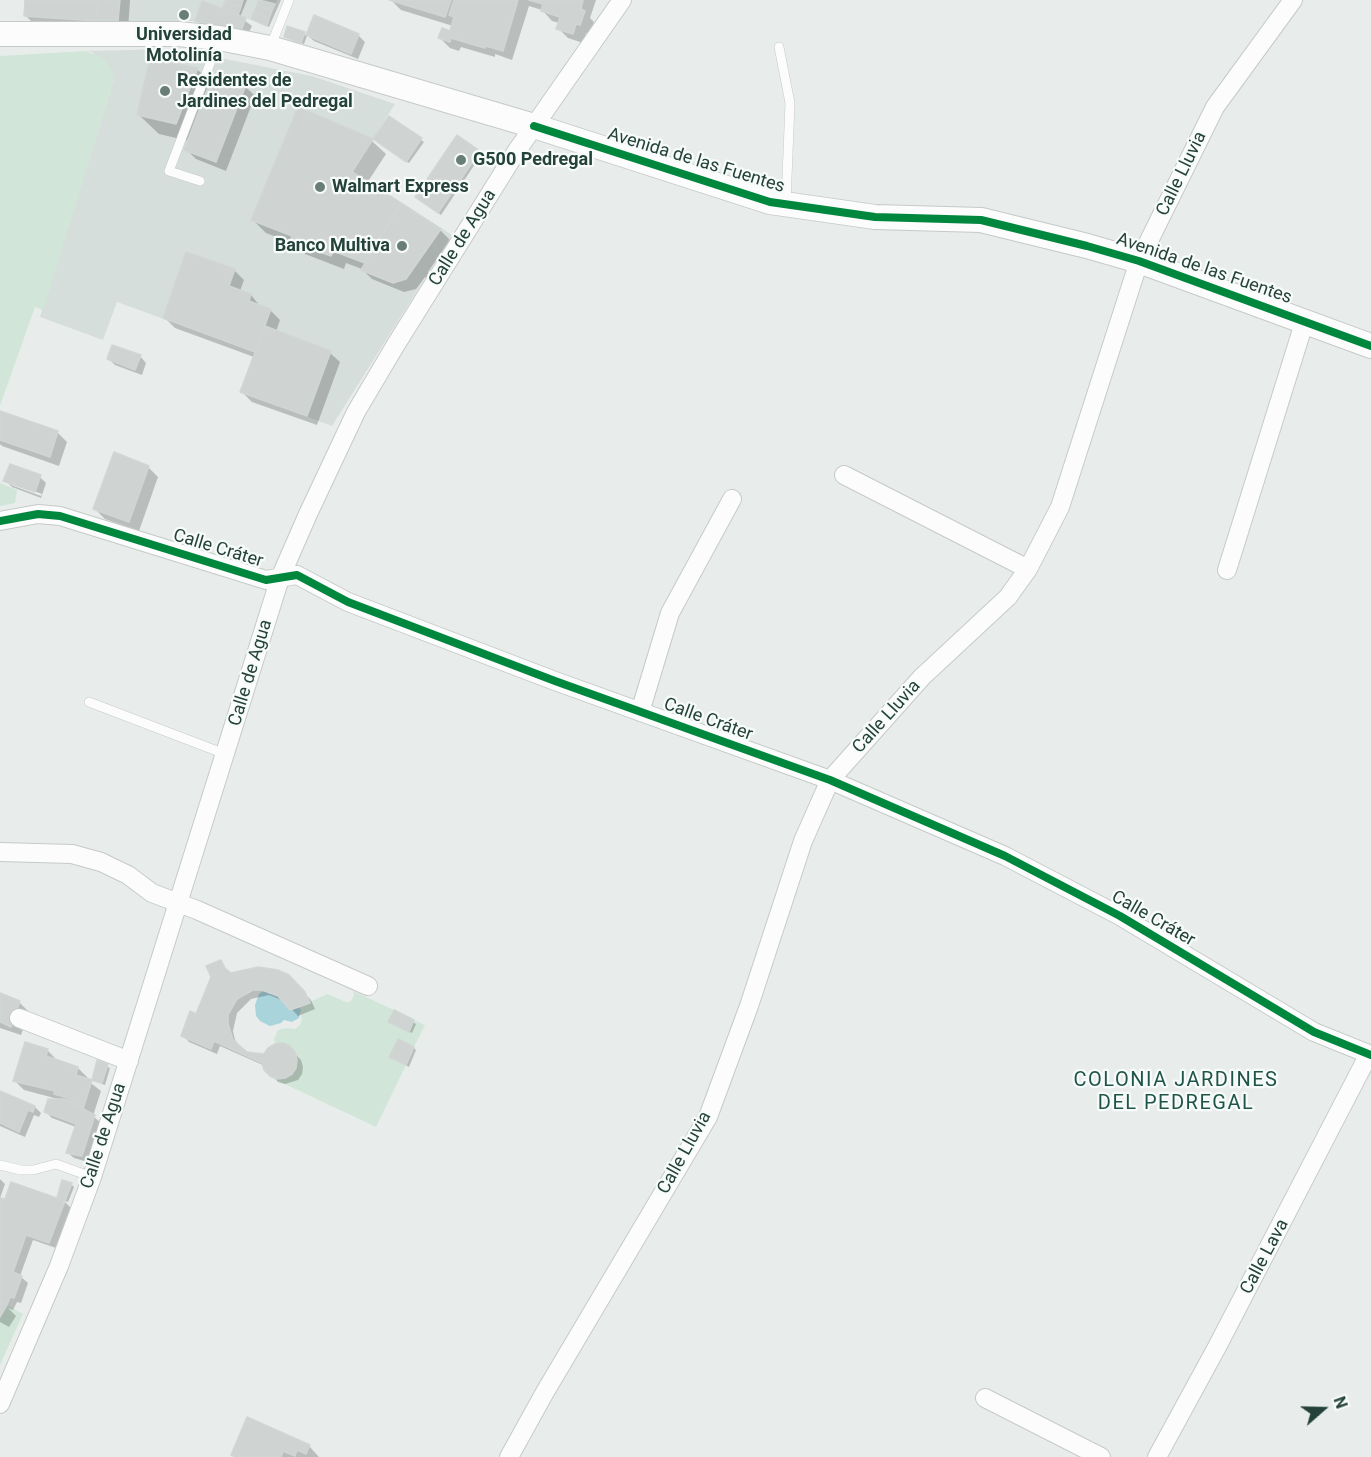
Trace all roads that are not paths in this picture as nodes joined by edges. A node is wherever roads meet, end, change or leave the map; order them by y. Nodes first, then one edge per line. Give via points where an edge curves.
1 (289, 0) edge
2 (622, 0) edge
3 (1293, 0) edge
4 (0, 34) edge
5 (219, 38) junction
6 (779, 47) dead end
7 (270, 48) junction
8 (534, 126) junction
9 (200, 181) dead end
10 (786, 204) junction
11 (1139, 261) junction
12 (1305, 320) junction
13 (1371, 346) edge
14 (844, 475) dead end
15 (732, 498) dead end
16 (0, 521) edge
17 (1028, 569) junction
18 (1227, 570) dead end
19 (280, 578) junction
20 (89, 702) dead end
21 (640, 712) junction
22 (225, 754) junction
23 (830, 780) junction
24 (0, 852) edge
25 (178, 903) junction
26 (368, 986) dead end
27 (19, 1018) dead end
28 (1370, 1055) edge
29 (129, 1060) junction
30 (0, 1165) edge
31 (92, 1177) junction
32 (985, 1398) dead end
33 (0, 1404) edge
34 (509, 1457) edge
35 (1101, 1457) edge
36 (1157, 1457) edge

1 - 7 lane
2 - 8 street, Calle de Agua
3 - 11 street, Calle Lluvia via 1215,107
4 - 5 street, Avenida de las Fuentes via 149,33
5 - 7 street, Avenida de las Fuentes
5 - 9 lane via 170,171
6 - 10 lane via 790,103
7 - 8 street, Avenida de las Fuentes
8 - 10 street, Avenida de las Fuentes
8 - 19 street, Calle de Agua via 356,412
10 - 11 street, Avenida de las Fuentes via 876,217 981,220
11 - 12 street, Avenida de las Fuentes
11 - 17 street, Calle Lluvia via 1060,507
12 - 13 street, Avenida de las Fuentes
12 - 18 street
14 - 17 street
15 - 21 street via 670,613
16 - 19 street, Calle Cráter via 38,514 60,516 266,580
17 - 23 street, Calle Lluvia via 1008,597 922,677
19 - 21 street, Calle Cráter via 297,575 348,602
19 - 22 street, Calle de Agua
20 - 22 lane
21 - 23 street, Calle Cráter
22 - 25 street, Calle de Agua
23 - 28 street, Calle Cráter via 1005,856 1120,916 1314,1032
23 - 34 street, Calle Lluvia via 803,841 708,1117
24 - 25 street via 87,857
25 - 26 street
25 - 29 street, Calle de Agua
27 - 29 street
28 - 36 street, Calle Lava
29 - 31 street, Calle de Agua
30 - 31 lane via 33,1170 56,1164
31 - 33 street, Calle de Agua
32 - 35 street

